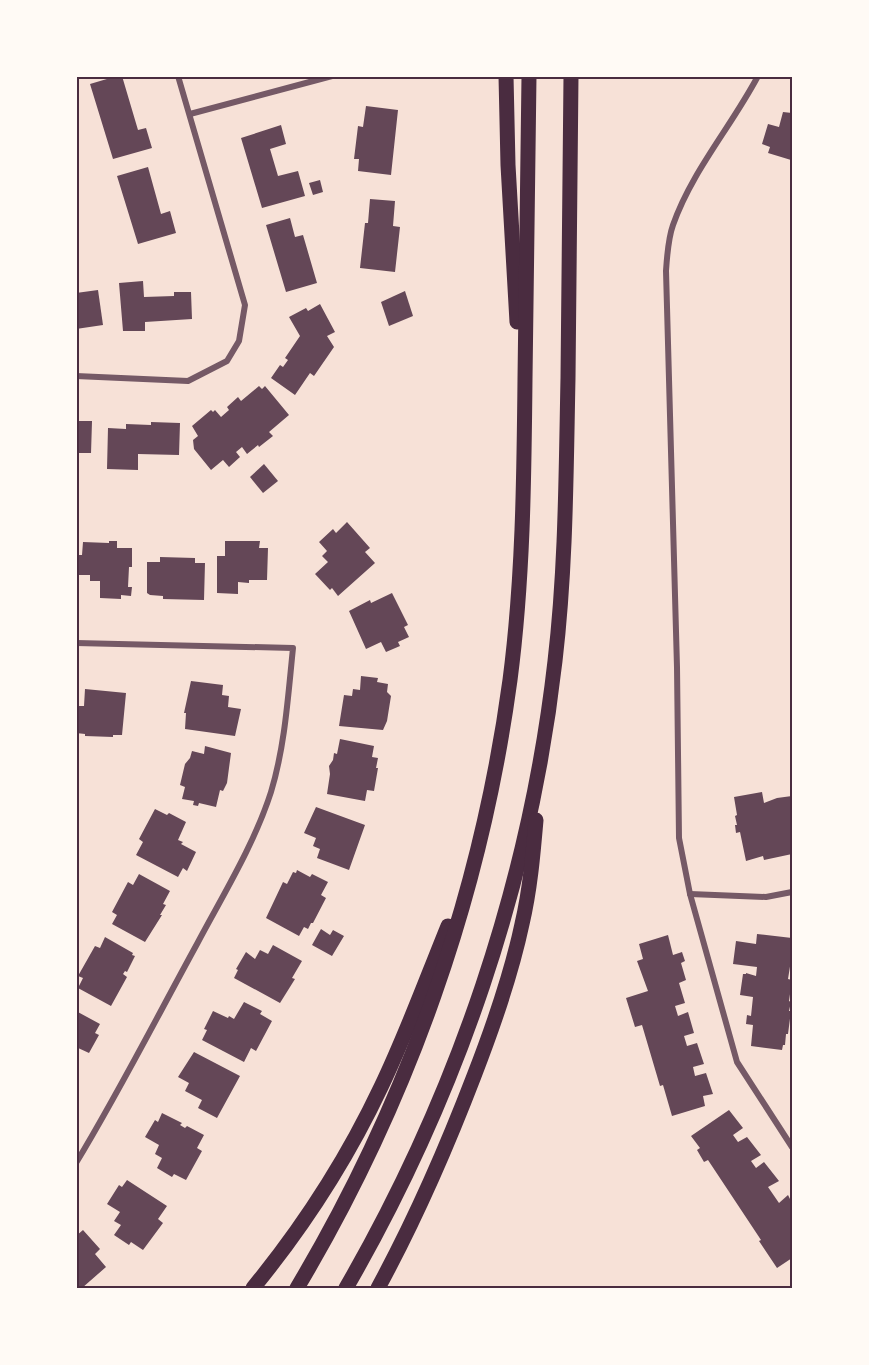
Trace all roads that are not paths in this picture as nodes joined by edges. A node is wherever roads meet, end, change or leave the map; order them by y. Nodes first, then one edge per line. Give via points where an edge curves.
1 (178, 76) edge
2 (506, 76) edge
3 (529, 76) edge
4 (758, 76) edge
5 (332, 77) edge
6 (572, 81) edge
7 (190, 114) junction
8 (76, 376) edge
9 (524, 462) junction
10 (76, 643) edge
11 (542, 750) junction
12 (478, 850) junction
13 (792, 892) edge
14 (690, 894) junction
15 (792, 1147) edge
16 (76, 1163) edge
17 (253, 1288) edge
18 (297, 1288) edge
19 (346, 1288) edge
20 (378, 1288) edge

1 - 7 street
2 - 9 highway
3 - 9 highway
4 - 14 street via 687,192 672,228 666,271 679,838
5 - 7 street
6 - 11 highway via 565,530 555,662
7 - 8 street via 245,305 239,341 227,361 188,381
9 - 12 highway via 519,593 510,679
10 - 16 street via 293,648 277,768 264,813
11 - 19 highway via 514,879 468,1027 423,1140
11 - 20 highway via 528,896 506,985 447,1144
12 - 17 highway via 372,1106 318,1199
12 - 18 highway via 441,977 411,1059 358,1178
13 - 14 street via 766,897
14 - 15 street via 737,1062

